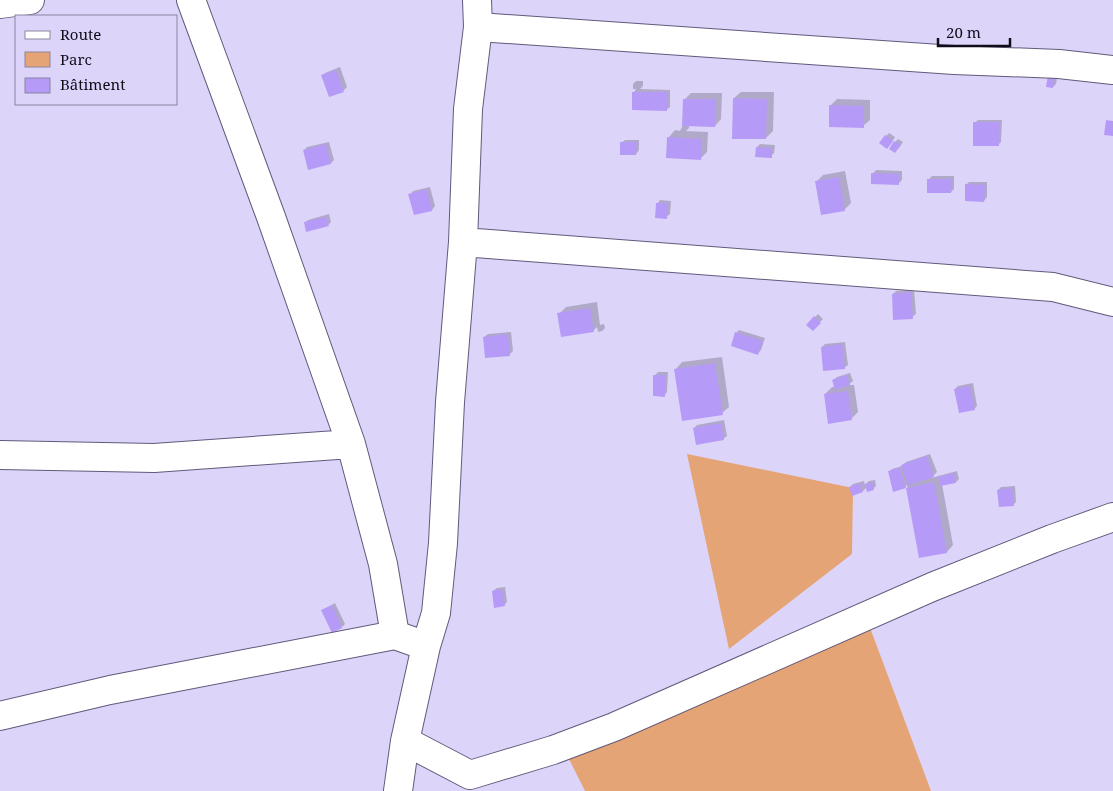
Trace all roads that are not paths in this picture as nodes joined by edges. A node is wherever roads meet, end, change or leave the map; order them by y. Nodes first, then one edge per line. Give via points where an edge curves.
1 (30, 0) edge
2 (191, 0) edge
3 (477, 0) edge
4 (0, 4) edge
5 (478, 27) junction
6 (1113, 70) edge
7 (463, 242) junction
8 (1113, 302) edge
9 (351, 444) junction
10 (0, 456) edge
11 (1113, 516) edge
12 (395, 636) junction
13 (426, 646) junction
14 (0, 716) edge
15 (405, 741) junction
16 (398, 791) edge

1 - 4 street
2 - 9 street
3 - 5 street
5 - 6 street
5 - 7 street via 468,109
7 - 8 street via 1054,287
7 - 13 street via 436,613
9 - 10 street via 154,458
9 - 12 street via 383,564
11 - 15 street via 932,587 614,727 553,750 470,775
12 - 13 street
12 - 14 street via 110,690
13 - 15 street
15 - 16 street

